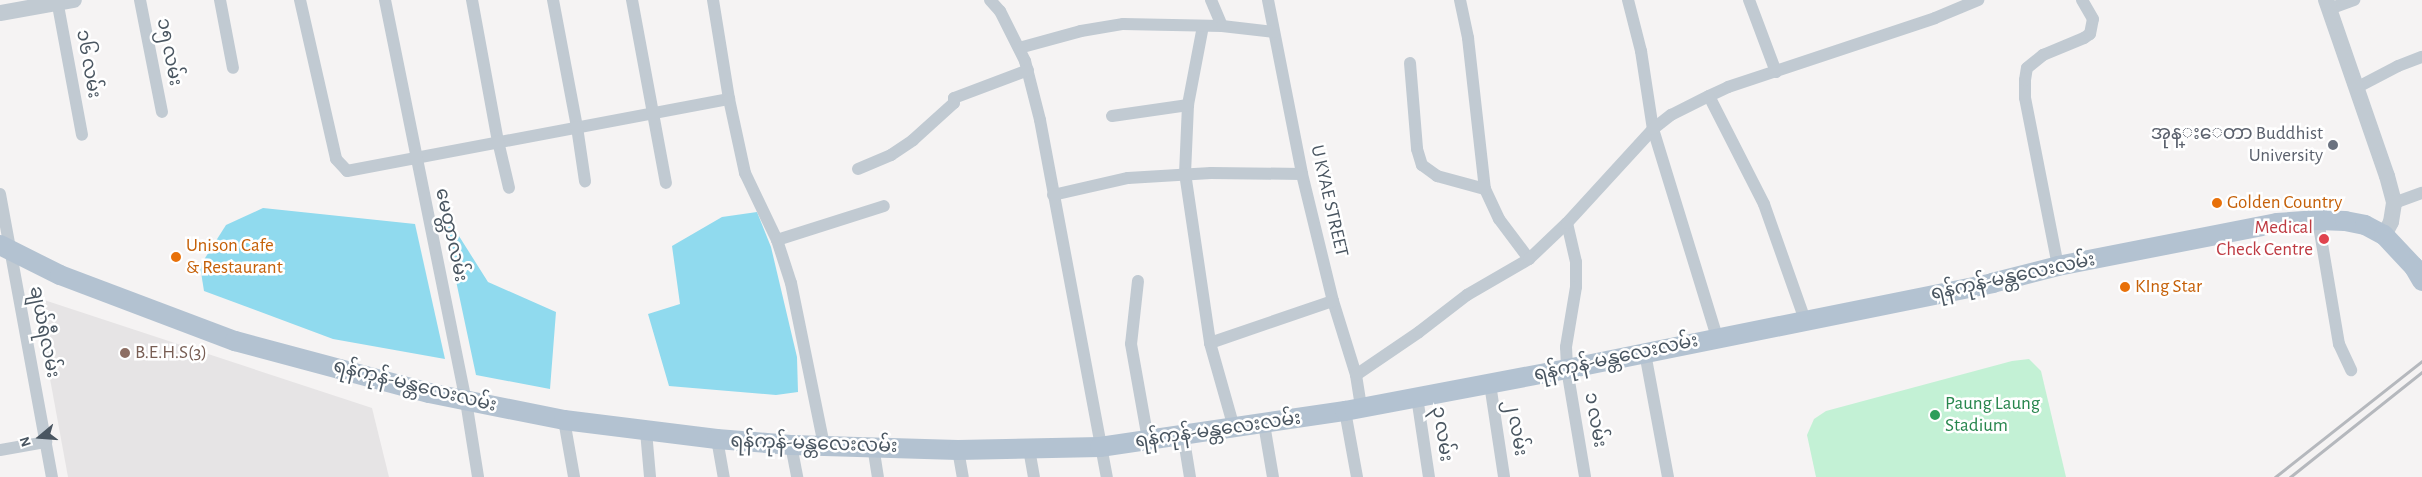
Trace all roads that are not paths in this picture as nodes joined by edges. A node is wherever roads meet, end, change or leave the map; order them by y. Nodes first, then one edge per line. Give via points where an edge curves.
1 (140, 0) edge
2 (220, 0) edge
3 (300, 0) edge
4 (386, 0) edge
5 (472, 0) edge
6 (553, 0) edge
7 (632, 0) edge
8 (713, 0) edge
9 (990, 0) edge
10 (1211, 0) edge
11 (1268, 0) edge
12 (1460, 0) edge
13 (1628, 0) edge
14 (1749, 0) edge
15 (1978, 0) edge
16 (2082, 0) edge
17 (2354, 0) edge
18 (63, 1) edge
19 (2327, 5) edge
20 (0, 13) edge
21 (1203, 26) junction
22 (1222, 26) junction
23 (1274, 32) junction
24 (1019, 48) junction
25 (2422, 57) edge
26 (1410, 63) dead end
27 (232, 68) dead end
28 (1028, 70) junction
29 (1776, 72) junction
30 (2356, 88) junction
31 (1709, 96) junction
32 (729, 99) junction
33 (1188, 105) junction
34 (162, 112) dead end
35 (653, 112) junction
36 (1112, 116) dead end
37 (577, 127) junction
38 (1653, 129) junction
39 (82, 135) dead end
40 (498, 140) junction
41 (416, 156) junction
42 (858, 169) dead end
43 (1186, 173) junction
44 (1302, 174) junction
45 (585, 181) dead end
46 (666, 183) dead end
47 (509, 188) dead end
48 (1485, 189) junction
49 (2422, 193) edge
50 (0, 194) edge
51 (1053, 195) junction
52 (2394, 203) junction
53 (884, 206) dead end
54 (2318, 220) junction
55 (1567, 223) junction
56 (2384, 235) junction
57 (776, 240) junction
58 (5, 248) edge
59 (1529, 259) junction
60 (2058, 266) junction
61 (1138, 281) dead end
62 (2422, 281) edge
63 (1333, 302) junction
64 (1805, 320) junction
65 (1717, 337) junction
66 (1210, 342) junction
67 (1645, 353) junction
68 (1567, 369) junction
69 (2351, 370) dead end
70 (1356, 375) junction
71 (1490, 384) junction
72 (1417, 397) junction
73 (466, 401) junction
74 (1353, 409) junction
75 (564, 420) junction
76 (1264, 424) junction
77 (1234, 428) junction
78 (646, 431) junction
79 (1183, 434) junction
80 (717, 439) junction
81 (1148, 440) junction
82 (46, 442) junction
83 (791, 445) junction
84 (824, 445) junction
85 (873, 446) junction
86 (1100, 447) junction
87 (1029, 449) junction
88 (0, 450) edge
89 (958, 450) junction
90 (52, 477) edge
91 (478, 477) edge
92 (574, 477) edge
93 (650, 477) edge
94 (724, 477) edge
95 (797, 477) edge
96 (878, 477) edge
97 (963, 477) edge
98 (1034, 477) edge
99 (1107, 477) edge
100 (1190, 477) edge
101 (1273, 477) edge
102 (1357, 477) edge
103 (1429, 477) edge
104 (1504, 477) edge
105 (1586, 477) edge
106 (1668, 477) edge

1 - 34 street, ၁၅ လမ်း
2 - 27 street
3 - 41 street via 336,160 351,171
4 - 41 street, မေတ္တာလမ်း
5 - 40 street
6 - 37 street
7 - 35 street
8 - 32 street
9 - 24 street via 1000,11
10 - 22 street
11 - 23 street, U KYAE STREET
12 - 48 street via 1468,38
13 - 38 street via 1641,51
14 - 29 street
15 - 29 street via 1935,18
16 - 60 street via 2092,19 2090,34 2043,55 2028,68 2025,80 2025,98
17 - 19 street
18 - 20 street
18 - 39 street, ၁၆ လမ်း
19 - 30 street
21 - 22 street
21 - 24 street via 1123,24
21 - 33 street
22 - 23 street
23 - 44 street, U KYAE STREET
24 - 28 street
25 - 30 street
26 - 48 street via 1417,149 1422,165 1437,176
28 - 42 street via 954,98 954,103 913,140 891,155
28 - 51 street
29 - 31 street
30 - 52 street
31 - 38 street via 1671,115
31 - 64 street via 1764,204
32 - 35 street
32 - 57 street via 745,173
33 - 36 street
33 - 43 street
35 - 37 street
35 - 46 street
37 - 40 street
37 - 45 street
38 - 55 street
38 - 65 street
40 - 41 street
40 - 47 street
41 - 73 street, မေတ္တာလမ်း
43 - 44 street
43 - 51 street via 1128,178
43 - 66 street
44 - 63 street, U KYAE STREET
48 - 59 street via 1499,219
49 - 52 street
50 - 58 street, ချယ်ရီလမ်း
51 - 86 street
52 - 56 street via 2393,217
53 - 57 street
54 - 56 main road, ရန်ကုန်-မန္တလေးလမ်း via 2345,220 2365,225
54 - 60 main road, ရန်ကုန်-မန္တလေးလမ်း via 2277,223
54 - 69 street via 2337,336
55 - 59 street
55 - 68 street, ၁ လမ်း via 1576,262 1576,287 1566,347
56 - 62 main road, ရန်ကုန်-မန္တလေးလမ်း via 2414,267
57 - 84 street via 791,283
58 - 73 main road, ရန်ကုန်-မန္တလေးလမ်း via 60,275 234,341
58 - 82 street, ချယ်ရီလမ်း
59 - 70 street via 1467,294
60 - 64 main road, ရန်ကုန်-မန္တလေးလမ်း via 1992,283
61 - 81 street via 1131,344
63 - 66 street
63 - 70 street, U KYAE STREET
64 - 65 main road, ရန်ကုန်-မန္တလေးလမ်း
65 - 67 main road, ရန်ကုန်-မန္တလေးလမ်း
66 - 77 street
67 - 68 main road, ရန်ကုန်-မန္တလေးလမ်း
67 - 106 street
68 - 71 main road, ရန်ကုန်-မန္တလေးလမ်း
68 - 105 street, ၁ လမ်း
70 - 74 street, U KYAE STREET
71 - 72 main road, ရန်ကုန်-မန္တလေးလမ်း
71 - 104 street, ၂ လမ်း
72 - 74 main road, ရန်ကုန်-မန္တလေးလမ်း
72 - 103 street, ၃ လမ်း
73 - 75 main road, ရန်ကုန်-မန္တလေးလမ်း
73 - 91 street, မေတ္တာလမ်း
74 - 76 main road, ရန်ကုန်-မန္တလေးလမ်း
74 - 102 street, U KYAE STREET
75 - 78 main road, ရန်ကုန်-မန္တလေးလမ်း
75 - 92 street
76 - 77 main road, ရန်ကုန်-မန္တလေးလမ်း
76 - 101 street
77 - 79 main road, ရန်ကုန်-မန္တလေးလမ်း
78 - 80 main road, ရန်ကုန်-မန္တလေးလမ်း
78 - 93 street
79 - 81 main road, ရန်ကုန်-မန္တလေးလမ်း
79 - 100 street
80 - 83 main road, ရန်ကုန်-မန္တလေးလမ်း
80 - 94 street
81 - 86 main road, ရန်ကုန်-မန္တလေးလမ်း
82 - 88 street
82 - 90 street, ချယ်ရီလမ်း
83 - 84 main road, ရန်ကုန်-မန္တလေးလမ်း
83 - 95 street
84 - 85 main road, ရန်ကုန်-မန္တလေးလမ်း
85 - 89 main road, ရန်ကုန်-မန္တလေးလမ်း
85 - 96 street
86 - 87 main road, ရန်ကုန်-မန္တလေးလမ်း
86 - 99 street
87 - 89 main road, ရန်ကုန်-မန္တလေးလမ်း
87 - 98 street
89 - 97 street

